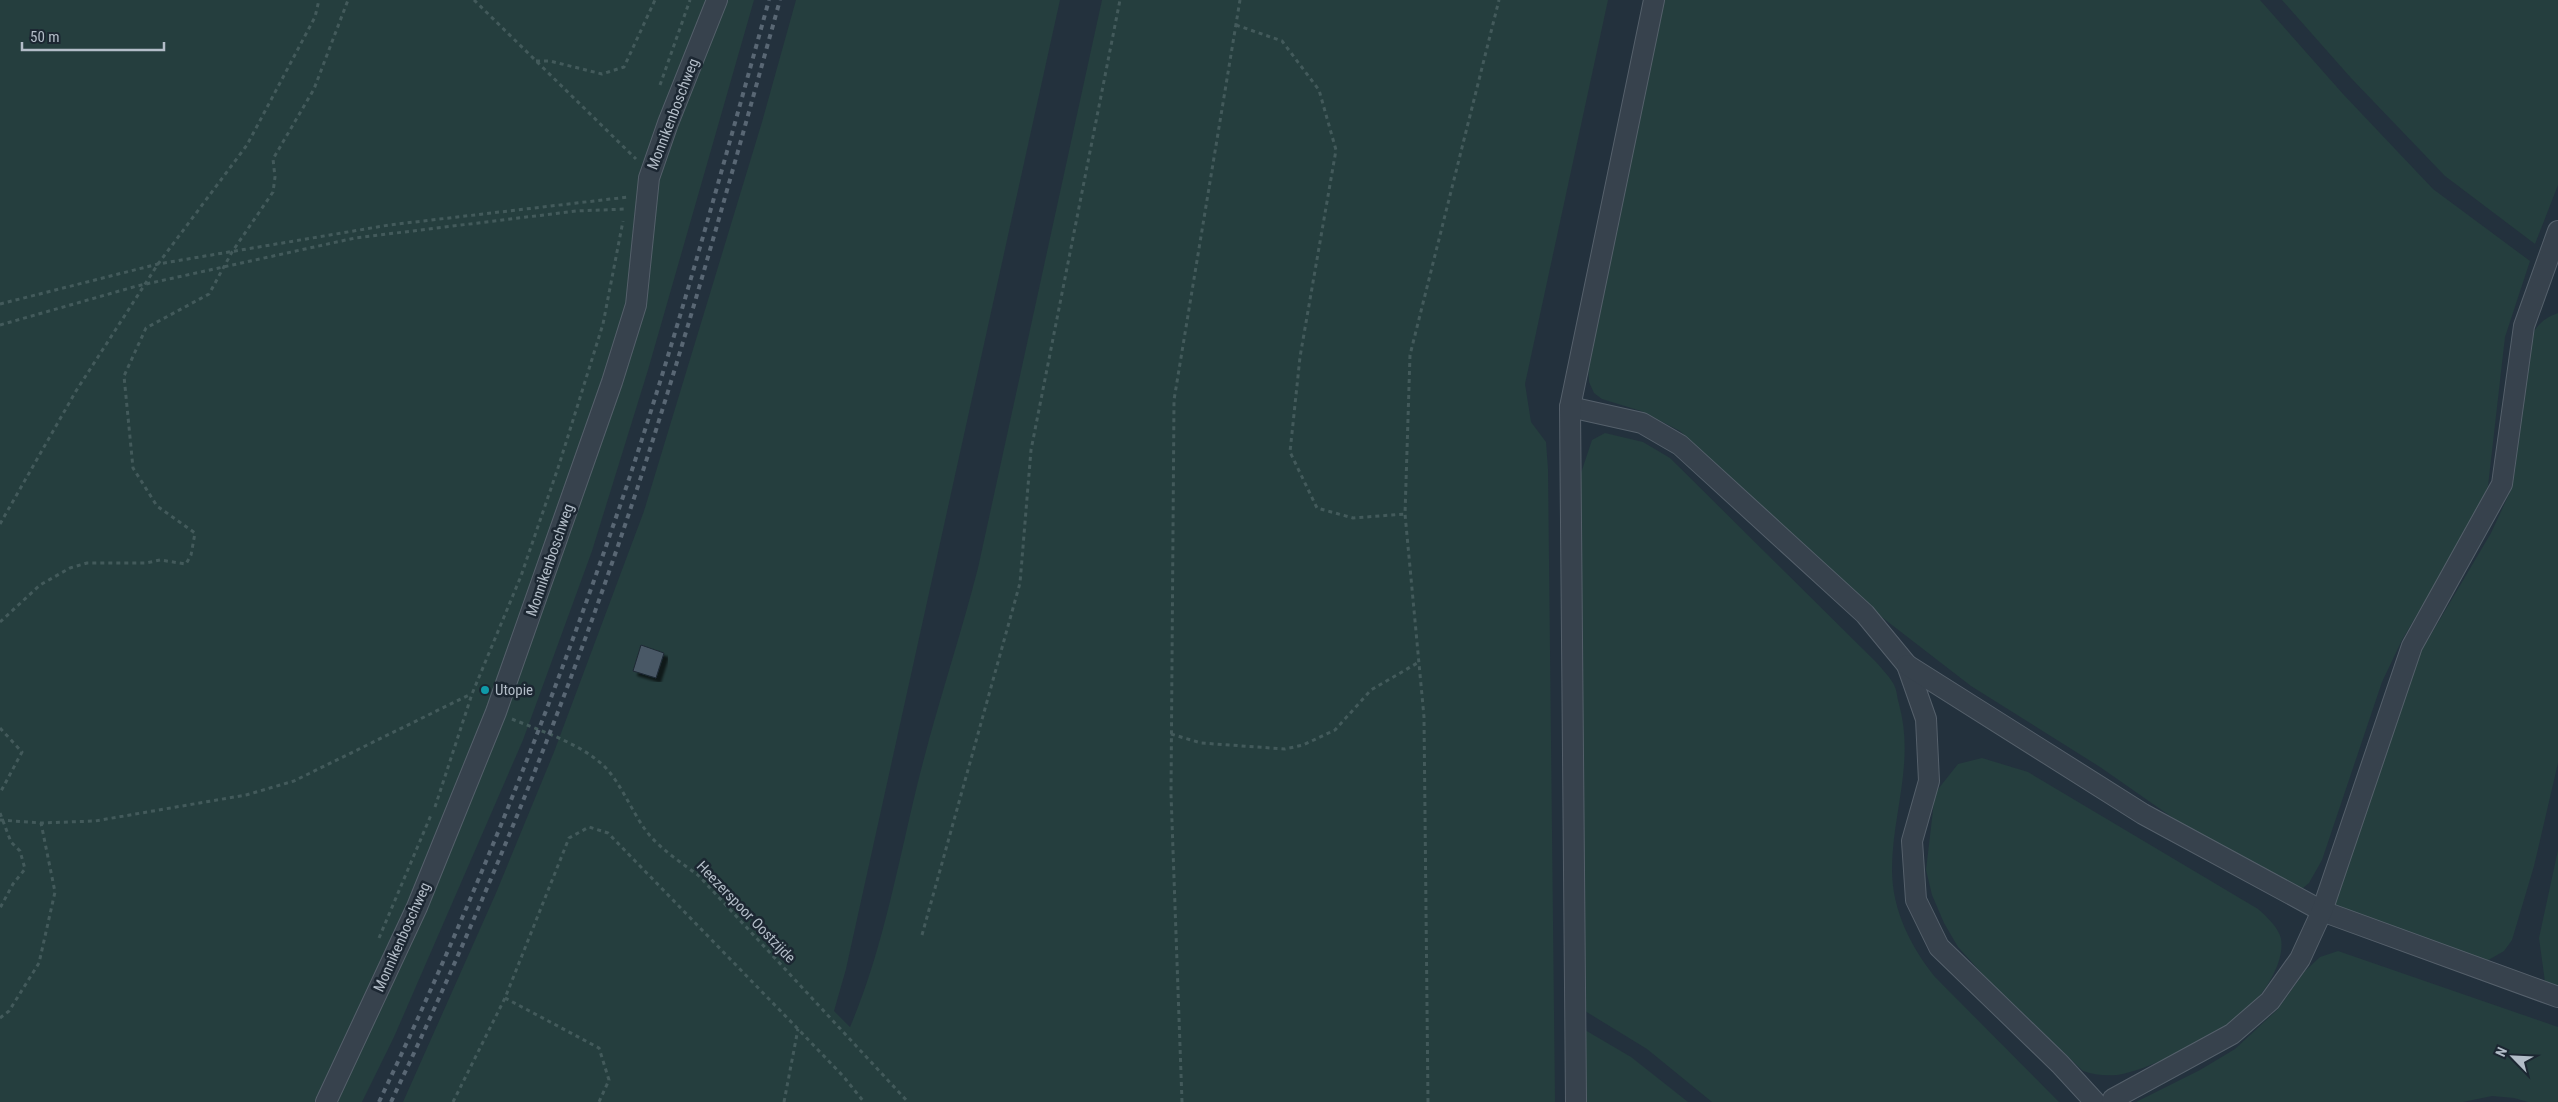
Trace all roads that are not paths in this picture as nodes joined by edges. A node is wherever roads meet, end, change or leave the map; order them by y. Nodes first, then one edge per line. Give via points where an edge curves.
1 (717, 0) edge
2 (1654, 0) edge
3 (2558, 231) edge
4 (2549, 285) edge
5 (1570, 407) junction
6 (1907, 666) junction
7 (2322, 911) junction
8 (2558, 997) edge
9 (326, 1102) edge
10 (1576, 1102) edge
11 (2095, 1102) edge
12 (2112, 1102) edge

1 - 9 street, Monnikenboschweg via 649,178 636,305 496,712 417,907
2 - 5 street
3 - 4 street
4 - 7 street via 2524,326 2502,484 2412,646
5 - 6 street via 1642,423 1680,445 1865,614
5 - 10 street
6 - 7 street via 2143,814
6 - 11 street via 1926,719 1929,782 1912,841 1916,900 1939,947
7 - 8 street
7 - 12 street via 2300,959 2270,1001 2232,1034

